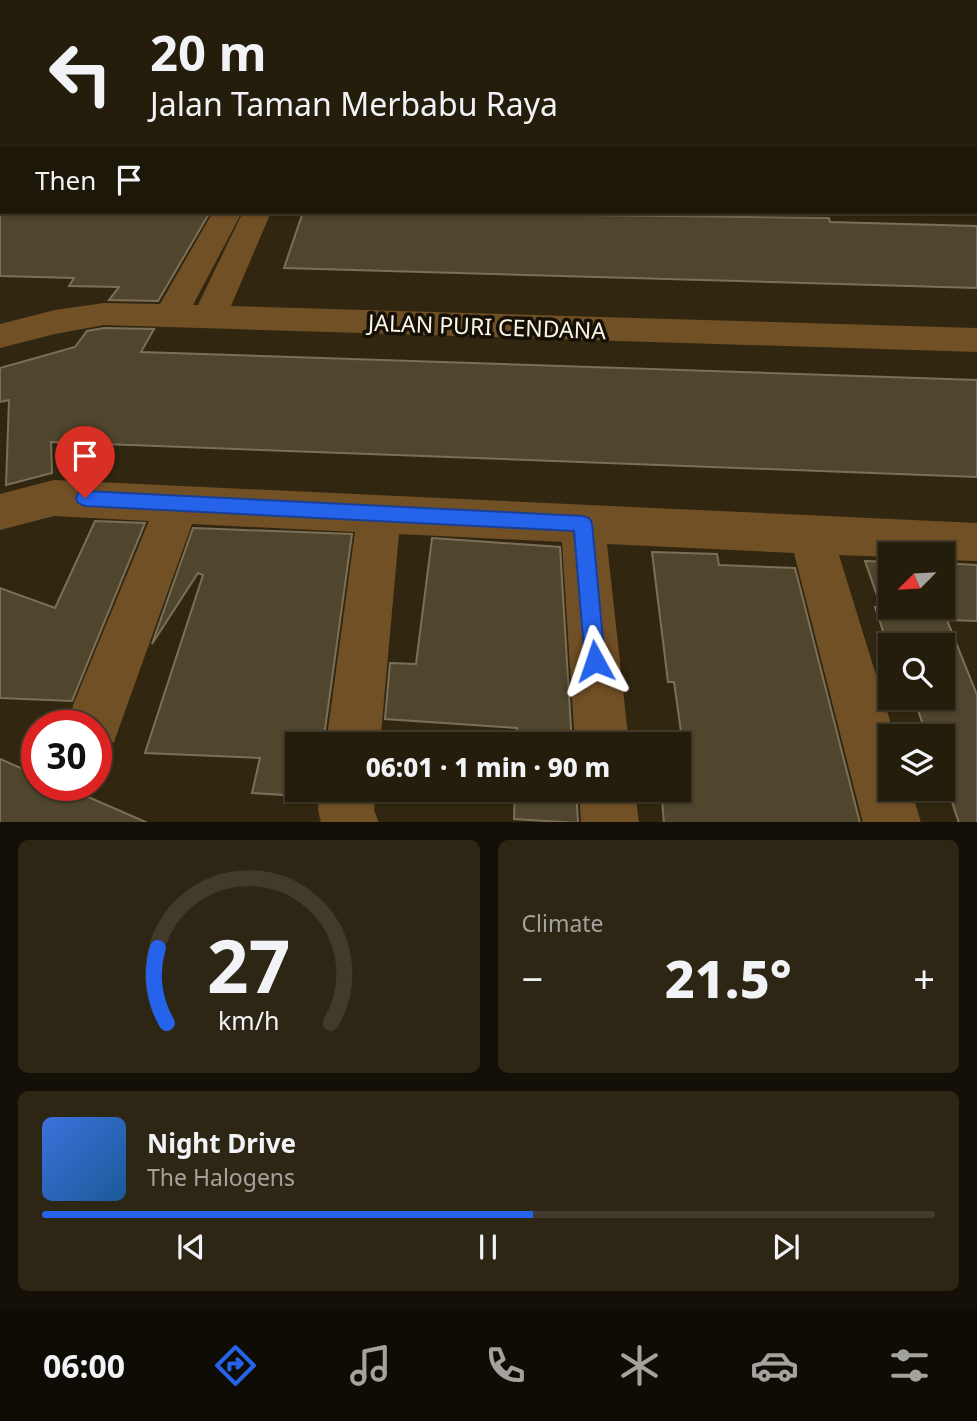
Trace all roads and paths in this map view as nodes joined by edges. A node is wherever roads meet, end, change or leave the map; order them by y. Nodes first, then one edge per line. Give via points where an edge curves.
1 (226, 214) edge
2 (256, 214) edge
3 (170, 317) junction
4 (209, 319) junction
5 (0, 336) edge
6 (977, 340) edge
7 (177, 505) junction
8 (0, 512) edge
9 (379, 514) junction
10 (583, 523) junction
11 (811, 534) junction
12 (977, 541) edge
13 (98, 710) edge
14 (355, 732) edge
15 (602, 732) edge
16 (347, 802) edge
17 (608, 802) edge
18 (350, 822) edge
19 (610, 822) edge
20 (892, 822) edge

1 - 3 street
2 - 4 street
3 - 4 street, JALAN PURI CENDANA
3 - 5 street, JALAN PURI CENDANA via 90,315
4 - 6 street, JALAN PURI CENDANA
7 - 8 street via 54,498
7 - 9 street
7 - 13 street
9 - 10 street
9 - 14 street
10 - 11 street
10 - 15 street
11 - 12 street
11 - 20 street
16 - 18 street
17 - 19 street

